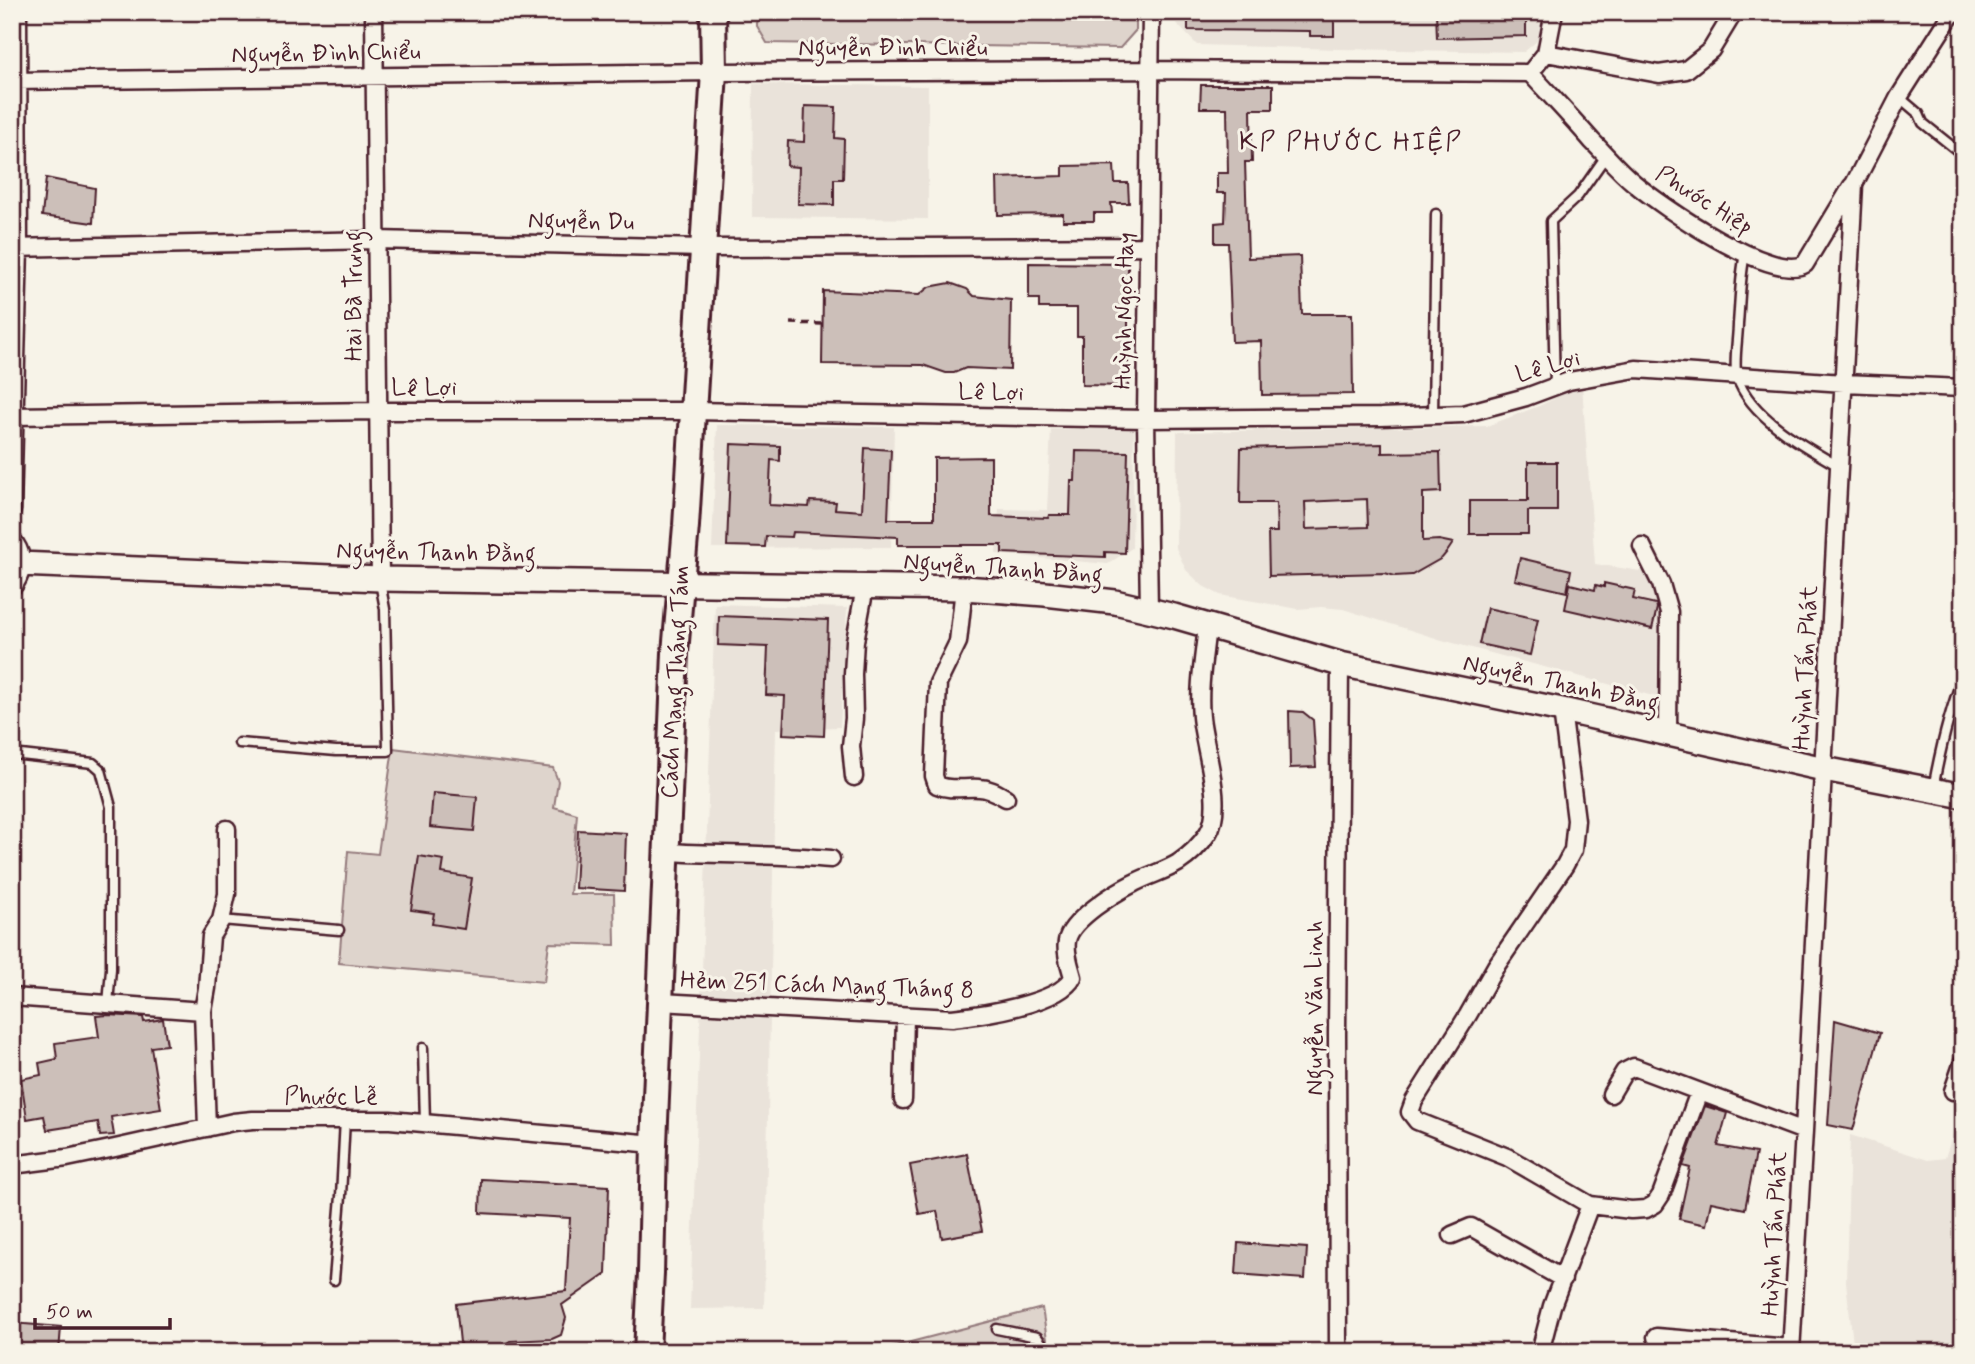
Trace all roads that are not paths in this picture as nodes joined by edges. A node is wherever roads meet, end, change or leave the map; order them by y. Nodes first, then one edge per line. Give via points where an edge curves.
1 (18, 12) edge
2 (374, 12) edge
3 (713, 12) edge
4 (1151, 12) edge
5 (1554, 12) edge
6 (1734, 12) edge
7 (1953, 12) edge
8 (1546, 52) junction
9 (1150, 70) junction
10 (714, 72) junction
11 (1530, 73) junction
12 (375, 76) junction
13 (15, 80) edge
14 (1899, 97) junction
15 (1963, 155) edge
16 (1606, 156) junction
17 (1854, 184) junction
18 (1436, 214) dead end
19 (377, 240) junction
20 (1148, 246) junction
21 (16, 248) edge
22 (703, 248) junction
23 (1745, 254) junction
24 (1736, 375) junction
25 (1844, 383) junction
26 (1555, 386) junction
27 (1963, 388) edge
28 (378, 411) junction
29 (693, 411) junction
30 (1433, 415) junction
31 (13, 416) edge
32 (1146, 419) junction
33 (1840, 467) junction
34 (12, 510) edge
35 (1642, 546) dead end
36 (14, 564) edge
37 (380, 579) junction
38 (680, 583) junction
39 (865, 587) junction
40 (964, 588) junction
41 (1149, 610) junction
42 (1207, 626) junction
43 (1340, 664) junction
44 (1963, 677) edge
45 (1562, 710) junction
46 (1668, 734) junction
47 (239, 743) dead end
48 (12, 754) edge
49 (1824, 769) junction
50 (854, 777) dead end
51 (1933, 790) junction
52 (1963, 796) edge
53 (1006, 798) dead end
54 (227, 829) dead end
55 (667, 852) junction
56 (831, 859) dead end
57 (221, 920) junction
58 (339, 930) dead end
59 (12, 997) edge
60 (660, 1002) junction
61 (108, 1004) junction
62 (202, 1011) junction
63 (905, 1016) junction
64 (423, 1048) dead end
65 (1963, 1062) edge
66 (1953, 1091) dead end
67 (1699, 1092) junction
68 (1611, 1094) dead end
69 (902, 1100) dead end
70 (345, 1119) junction
71 (425, 1123) junction
72 (207, 1128) junction
73 (1804, 1131) junction
74 (654, 1144) junction
75 (12, 1165) edge
76 (1590, 1205) junction
77 (1452, 1236) dead end
78 (1563, 1279) junction
79 (334, 1280) dead end
80 (997, 1329) dead end
81 (1656, 1337) dead end
82 (1791, 1350) edge
83 (647, 1352) edge
84 (1044, 1352) edge
85 (1338, 1352) edge
86 (1540, 1352) edge

1 - 13 street
2 - 12 street, Hai Bà Trưng
3 - 10 main road, Cách Mạng Tháng Tám
4 - 9 street, Huỳnh Ngọc Hay
5 - 8 street
6 - 8 street via 1711,50 1686,70 1658,74
7 - 14 street, Huỳnh Tấn Phát
8 - 11 street
9 - 10 street, Nguyễn Đình Chiểu
9 - 11 street, Nguyễn Đình Chiểu
9 - 20 street, Huỳnh Ngọc Hay
10 - 12 street, Nguyễn Đình Chiểu
10 - 22 main road, Cách Mạng Tháng Tám
11 - 16 street, Phước Hiệp
12 - 13 street, Nguyễn Đình Chiểu
12 - 19 street, Hai Bà Trưng
13 - 21 street
14 - 15 lane via 1919,114 1923,124
14 - 17 street, Huỳnh Tấn Phát
16 - 23 street, Phước Hiệp via 1634,183
16 - 26 lane via 1578,196 1551,221
17 - 23 street, Phước Hiệp via 1805,264 1786,268
17 - 25 street, Huỳnh Tấn Phát
18 - 30 lane
19 - 21 street, Nguyễn Du
19 - 22 street, Nguyễn Du
19 - 28 street, Hai Bà Trưng
20 - 22 street, Nguyễn Du
20 - 32 street, Huỳnh Ngọc Hay
21 - 31 street
22 - 29 main road, Cách Mạng Tháng Tám
23 - 24 lane
24 - 25 street, Lê Lợi
24 - 26 street, Lê Lợi via 1636,369
24 - 33 lane via 1756,408 1792,439
25 - 27 street, Lê Lợi
25 - 33 street, Huỳnh Tấn Phát
26 - 30 street, Lê Lợi via 1463,414
28 - 29 street, Lê Lợi
28 - 31 street, Lê Lợi
28 - 37 street, Hai Bà Trưng
29 - 32 street, Lê Lợi
29 - 38 main road, Cách Mạng Tháng Tám
30 - 32 street, Lê Lợi
31 - 34 street
32 - 41 street, Huỳnh Ngọc Hay
33 - 49 street, Huỳnh Tấn Phát
35 - 46 street via 1669,612
36 - 37 main road, Nguyễn Thanh Đằng
37 - 38 main road, Nguyễn Thanh Đằng
37 - 47 lane via 385,609 388,751
38 - 39 main road, Nguyễn Thanh Đằng
38 - 55 main road, Cách Mạng Tháng Tám
39 - 40 main road, Nguyễn Thanh Đằng
39 - 50 street via 853,674
40 - 41 main road, Nguyễn Thanh Đằng via 1115,602
40 - 53 street via 957,642 939,683 934,776 937,785 945,789 982,788
41 - 42 main road, Nguyễn Thanh Đằng
42 - 43 main road, Nguyễn Thanh Đằng
42 - 63 street, Hẻm 251 Cách Mạng Tháng 8 via 1201,717 1214,817 1197,848 1115,894 1070,930 1070,985 982,1015
43 - 45 main road, Nguyễn Thanh Đằng
43 - 85 street, Nguyễn Văn Linh
44 - 51 lane
45 - 46 main road, Nguyễn Thanh Đằng
45 - 76 street via 1576,820 1573,850 1496,966 1410,1112 1417,1121 1507,1157
46 - 49 main road, Nguyễn Thanh Đằng
48 - 61 lane via 93,764 101,770 111,807
49 - 51 main road, Nguyễn Thanh Đằng
49 - 73 street, Huỳnh Tấn Phát
51 - 52 main road, Nguyễn Thanh Đằng
54 - 57 street via 228,894
55 - 56 street
55 - 60 main road, Cách Mạng Tháng Tám
57 - 58 lane
57 - 62 street via 211,936
59 - 61 street
60 - 63 street, Hẻm 251 Cách Mạng Tháng 8
60 - 74 main road, Cách Mạng Tháng Tám
61 - 62 street
62 - 72 street
63 - 69 street
64 - 71 lane
65 - 66 street
67 - 68 street via 1634,1067 1625,1072
67 - 73 street
67 - 76 street via 1655,1204 1631,1210
70 - 71 street, Phước Lễ
70 - 72 street, Phước Lễ via 253,1120
70 - 79 lane
71 - 74 street, Phước Lễ
72 - 75 street, Phước Lễ
73 - 82 street, Huỳnh Tấn Phát
74 - 83 main road, Cách Mạng Tháng Tám
76 - 78 street
77 - 78 street via 1471,1227
78 - 86 street
80 - 84 lane via 1037,1338
81 - 82 street

